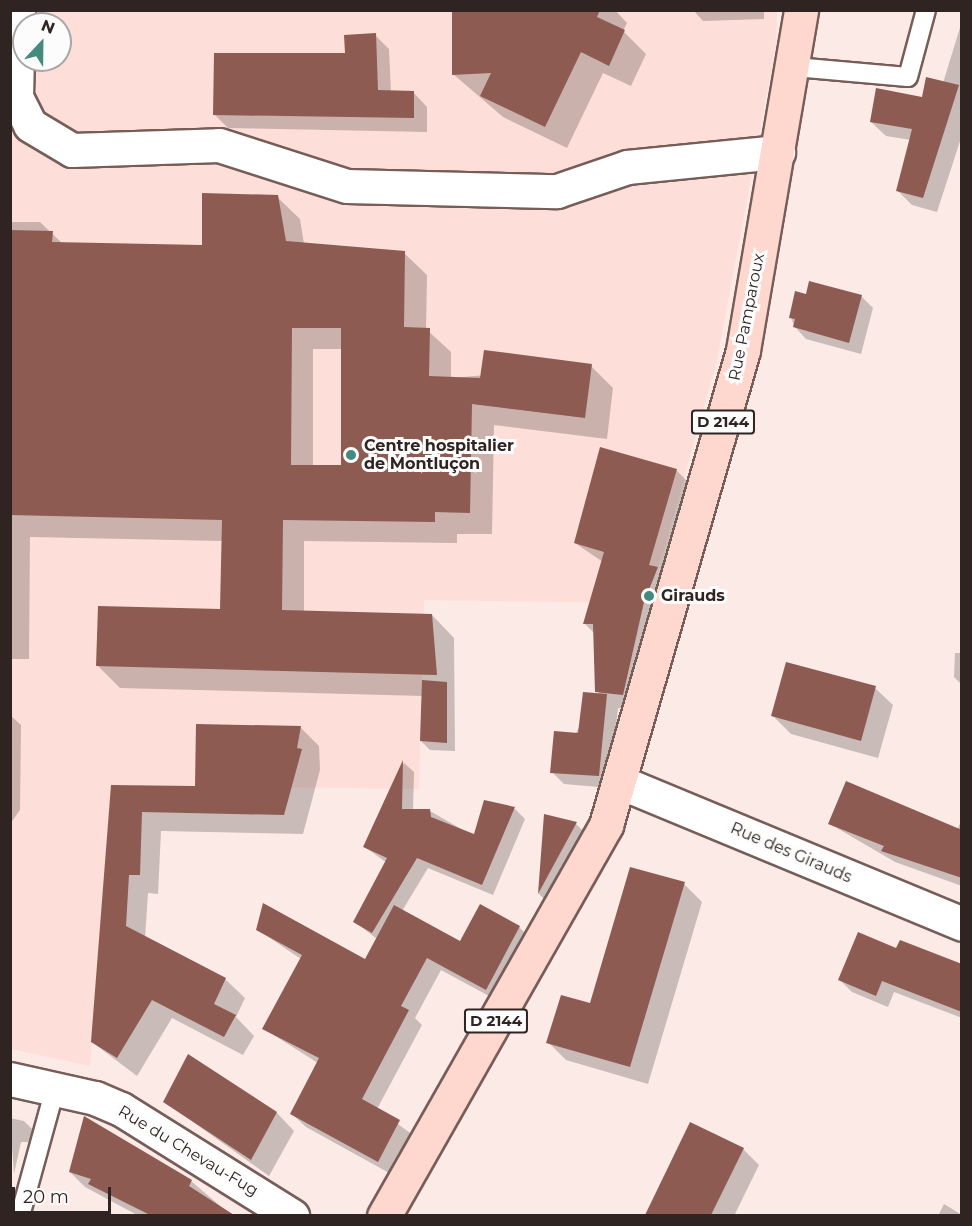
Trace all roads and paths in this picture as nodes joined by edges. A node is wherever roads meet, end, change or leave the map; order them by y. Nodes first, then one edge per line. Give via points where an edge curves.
1 (18, 10) edge
2 (801, 10) edge
3 (926, 10) edge
4 (795, 67) junction
5 (778, 152) junction
6 (620, 782) junction
7 (962, 924) edge
8 (10, 1079) edge
9 (55, 1089) junction
10 (20, 1215) edge
11 (292, 1215) edge
12 (384, 1215) edge

1 - 5 street via 16,97 30,124 72,150 219,145 347,186 556,191 627,167
2 - 4 main road, Rue Pamparoux / D 2144
3 - 4 lane via 908,77
4 - 5 main road, Rue Pamparoux / D 2144
5 - 6 main road, Rue Pamparoux / D 2144 via 743,350
6 - 7 street, Rue des Girauds
6 - 12 main road, Rue Pamparoux / D 2144 via 606,825
8 - 9 street, Rue du Chevau-Fug
9 - 10 lane
9 - 11 street, Rue du Chevau-Fug via 121,1109

